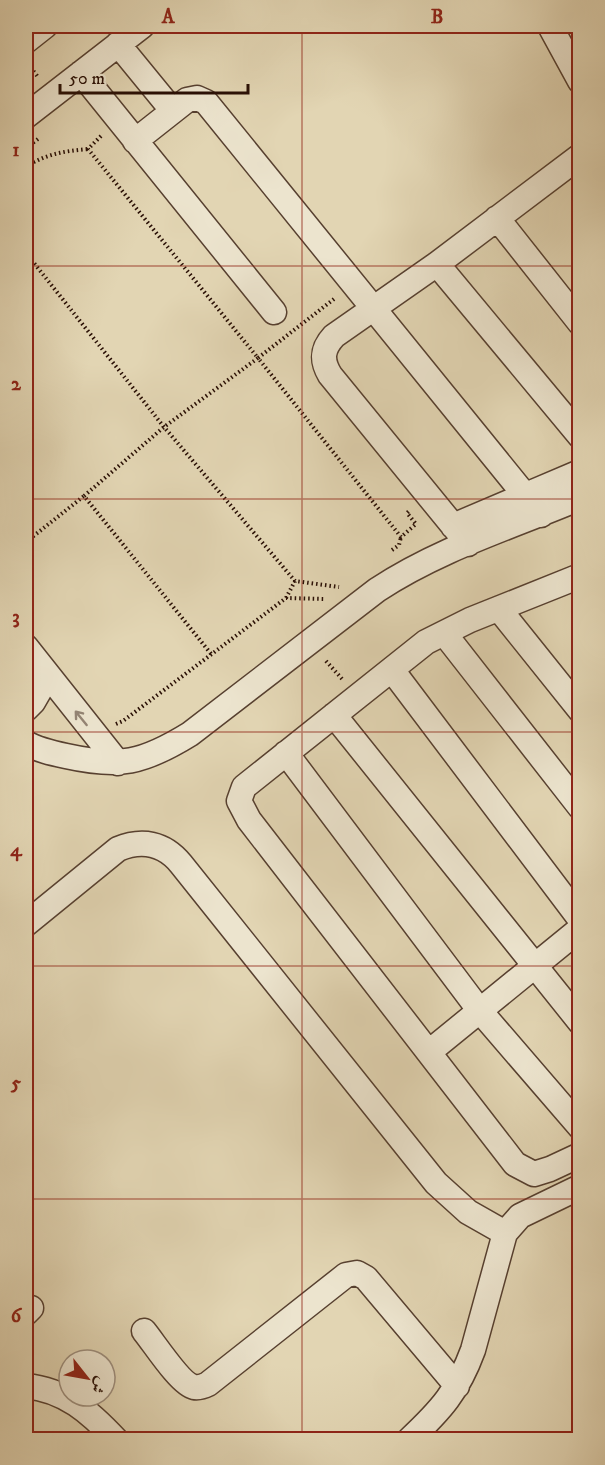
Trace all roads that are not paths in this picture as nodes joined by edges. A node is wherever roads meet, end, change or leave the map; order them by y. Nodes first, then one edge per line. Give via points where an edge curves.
1 (45, 26) edge
2 (142, 26) edge
3 (550, 26) edge
4 (26, 41) edge
5 (118, 44) junction
6 (81, 73) junction
7 (579, 81) edge
8 (172, 110) junction
9 (26, 116) edge
10 (135, 141) junction
11 (579, 156) edge
12 (497, 218) junction
13 (437, 264) junction
14 (374, 308) junction
15 (273, 312) dead end
16 (579, 323) edge
17 (579, 436) edge
18 (579, 472) edge
19 (525, 495) junction
20 (579, 498) edge
21 (541, 515) junction
22 (453, 526) junction
23 (468, 544) junction
24 (578, 579) edge
25 (499, 609) junction
26 (444, 633) junction
27 (29, 636) edge
28 (392, 670) junction
29 (48, 676) junction
30 (26, 709) edge
31 (579, 710) edge
32 (334, 715) junction
33 (26, 743) edge
34 (286, 753) junction
35 (118, 763) junction
36 (579, 807) edge
37 (579, 919) edge
38 (26, 924) edge
39 (579, 929) edge
40 (535, 966) junction
41 (480, 1011) junction
42 (579, 1022) edge
43 (429, 1052) junction
44 (579, 1127) edge
45 (579, 1155) edge
46 (579, 1187) edge
47 (505, 1233) junction
48 (144, 1331) dead end
49 (26, 1386) edge
50 (457, 1386) junction
51 (116, 1440) edge
52 (409, 1440) edge

1 - 4 lane
2 - 5 lane
3 - 7 lane
5 - 6 lane
5 - 8 lane
6 - 9 lane
6 - 10 lane
8 - 10 lane
8 - 14 lane via 187,100 206,102
10 - 15 lane
11 - 12 lane
12 - 13 lane
12 - 16 lane
13 - 14 lane
13 - 17 lane
14 - 19 lane
14 - 22 lane via 334,336 323,354 324,365
18 - 19 lane
19 - 21 lane
19 - 22 lane
20 - 21 lane
21 - 23 lane
22 - 23 lane
23 - 35 lane via 405,572 190,734 144,759
24 - 25 lane
25 - 26 lane
25 - 31 lane
26 - 28 lane via 426,642
26 - 36 lane
27 - 29 lane
28 - 32 lane
28 - 37 lane
29 - 30 lane
35 -> 29 lane
32 - 34 lane
32 - 40 lane
33 - 35 lane via 90,762
34 - 41 lane
34 - 43 lane via 244,787 239,801 249,820
38 - 47 lane via 118,849 145,843 165,849 182,864 436,1183 468,1212
39 - 40 lane
40 - 41 lane
40 - 42 lane
41 - 43 lane
41 - 44 lane
43 - 45 lane via 515,1164 534,1174
46 - 47 lane via 520,1216
47 - 50 lane via 473,1350
48 - 50 lane via 184,1382 202,1387 346,1275 357,1273 366,1278
49 - 51 lane via 70,1399
50 - 52 lane via 446,1403

